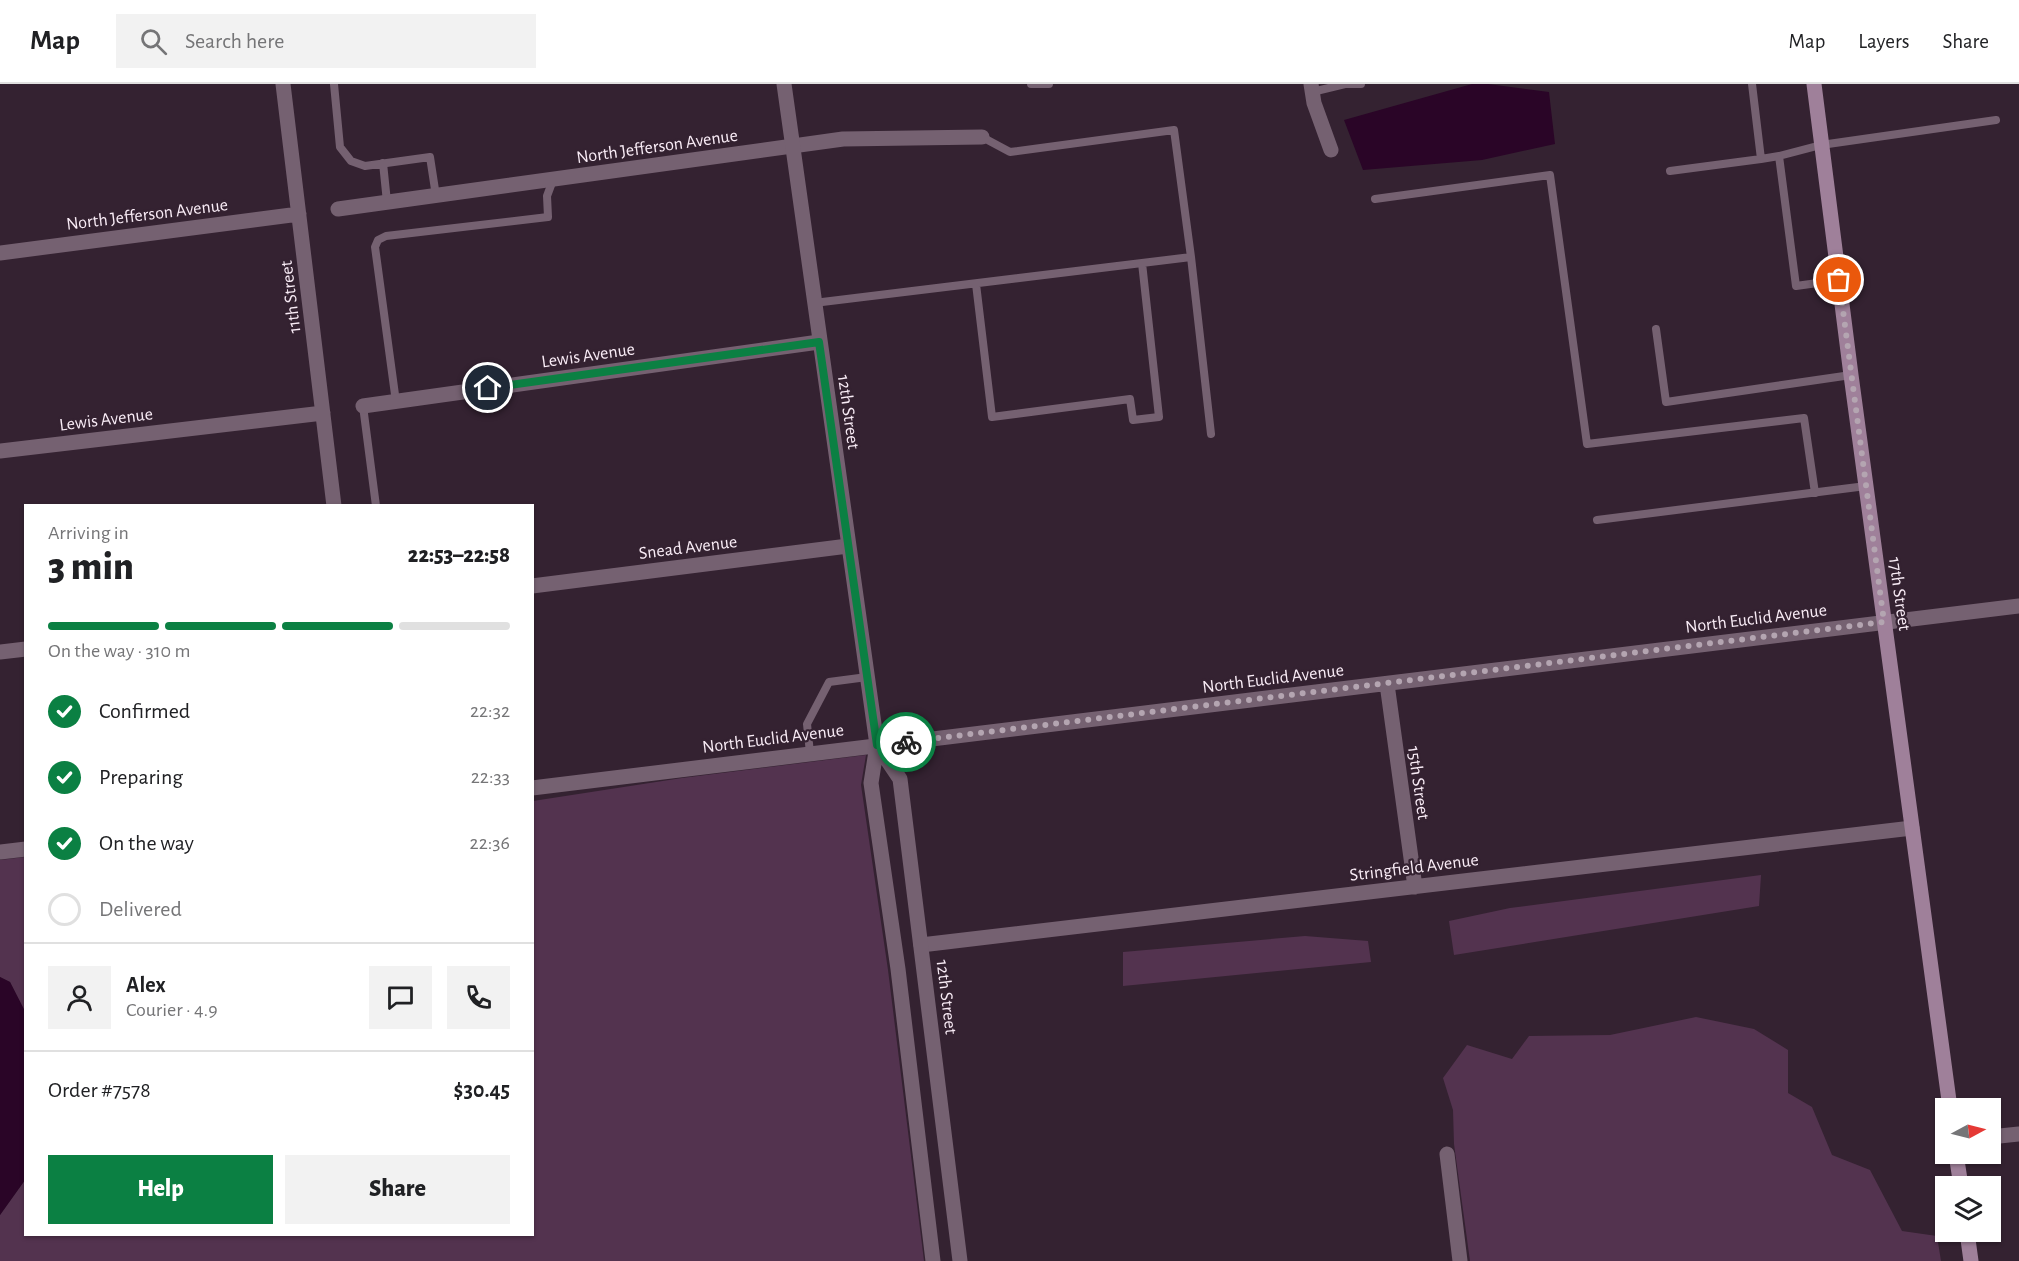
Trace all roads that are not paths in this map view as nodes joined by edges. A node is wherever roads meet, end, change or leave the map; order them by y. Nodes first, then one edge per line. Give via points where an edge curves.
1 (283, 84) edge
2 (334, 84) edge
3 (784, 84) edge
4 (1031, 84) edge
5 (1049, 84) edge
6 (1354, 84) edge
7 (1361, 84) edge
8 (1752, 84) edge
9 (1814, 84) edge
10 (1312, 88) edge
11 (1996, 120) dead end
12 (982, 137) joint
13 (1821, 145) junction
14 (792, 147) junction
15 (1331, 150) dead end
16 (1779, 156) junction
17 (1761, 159) junction
18 (383, 164) junction
19 (1670, 171) dead end
20 (553, 180) junction
21 (436, 196) junction
22 (1375, 199) dead end
23 (387, 202) junction
24 (338, 209) dead end
25 (299, 214) junction
26 (0, 253) edge
27 (1191, 257) junction
28 (1142, 263) junction
29 (1839, 280) junction
30 (976, 284) junction
31 (814, 303) junction
32 (1656, 329) dead end
33 (819, 342) junction
34 (1851, 375) junction
35 (396, 402) junction
36 (363, 406) joint
37 (323, 413) junction
38 (1211, 434) dead end
39 (0, 451) edge
40 (1866, 486) junction
41 (1815, 493) junction
42 (334, 504) edge
43 (376, 504) edge
44 (1597, 520) dead end
45 (848, 546) junction
46 (534, 586) edge
47 (2019, 606) edge
48 (1884, 622) junction
49 (24, 649) edge
50 (0, 652) edge
51 (867, 677) junction
52 (1387, 684) junction
53 (877, 745) junction
54 (810, 753) junction
55 (534, 788) edge
56 (1912, 828) junction
57 (24, 849) edge
58 (0, 852) edge
59 (1415, 887) junction
60 (921, 945) junction
61 (1949, 1098) edge
62 (2019, 1134) edge
63 (2001, 1136) edge
64 (1447, 1154) dead end
65 (1968, 1242) edge
66 (933, 1261) edge
67 (960, 1261) edge
68 (1460, 1261) edge
69 (1971, 1261) edge

1 - 25 street, 11th Street
2 - 18 lane via 340,147 351,161 365,166
3 - 14 street, 12th Street
4 - 5 lane
6 - 7 lane
6 - 10 lane
8 - 17 lane
9 - 13 main road, 17th Street
10 - 15 street
11 - 13 lane
12 - 14 street, North Jefferson Avenue via 843,140
12 - 27 lane via 1010,152 1174,130
13 - 16 lane
13 - 29 main road, 17th Street
14 - 20 street, North Jefferson Avenue
14 - 31 street, 12th Street
16 - 17 lane
16 - 29 lane via 1796,286
17 - 19 lane
18 - 21 lane via 430,157
18 - 23 lane
20 - 21 street, North Jefferson Avenue
20 - 35 lane via 548,217 378,240 375,247
21 - 23 street, North Jefferson Avenue
22 - 41 lane via 1550,176 1587,444 1804,418
23 - 24 street, North Jefferson Avenue
25 - 26 street, North Jefferson Avenue
25 - 37 street, 11th Street
27 - 28 lane
27 - 38 lane
28 - 30 lane
28 - 30 lane via 1159,417 1133,420 1130,399 992,417
29 - 34 main road, 17th Street
30 - 31 lane
31 - 33 street, 12th Street
32 - 34 lane via 1666,402
33 - 35 street, Lewis Avenue
33 - 45 street, 12th Street
34 - 40 main road, 17th Street
35 - 36 street, Lewis Avenue
36 - 43 lane
37 - 39 street, Lewis Avenue
37 - 42 street, 11th Street
40 - 41 lane
40 - 48 main road, 17th Street
41 - 44 lane
45 - 46 street, Snead Avenue
45 - 51 street, 12th Street
47 - 48 street, North Euclid Avenue
48 - 52 street, North Euclid Avenue
48 - 56 main road, 17th Street
49 - 50 street
51 - 53 street, 12th Street
51 - 54 lane via 829,682 807,724
52 - 53 street, North Euclid Avenue
52 - 59 street, 15th Street
53 - 54 street, North Euclid Avenue
53 - 60 street, 12th Street via 900,779
53 - 66 street, 12th Street via 871,783
54 - 55 street, North Euclid Avenue
56 - 59 street, Stringfield Avenue
56 - 61 main road, 17th Street
57 - 58 street
59 - 60 street, Stringfield Avenue
60 - 67 street, 12th Street
62 - 63 street
64 - 68 street
65 - 69 main road

